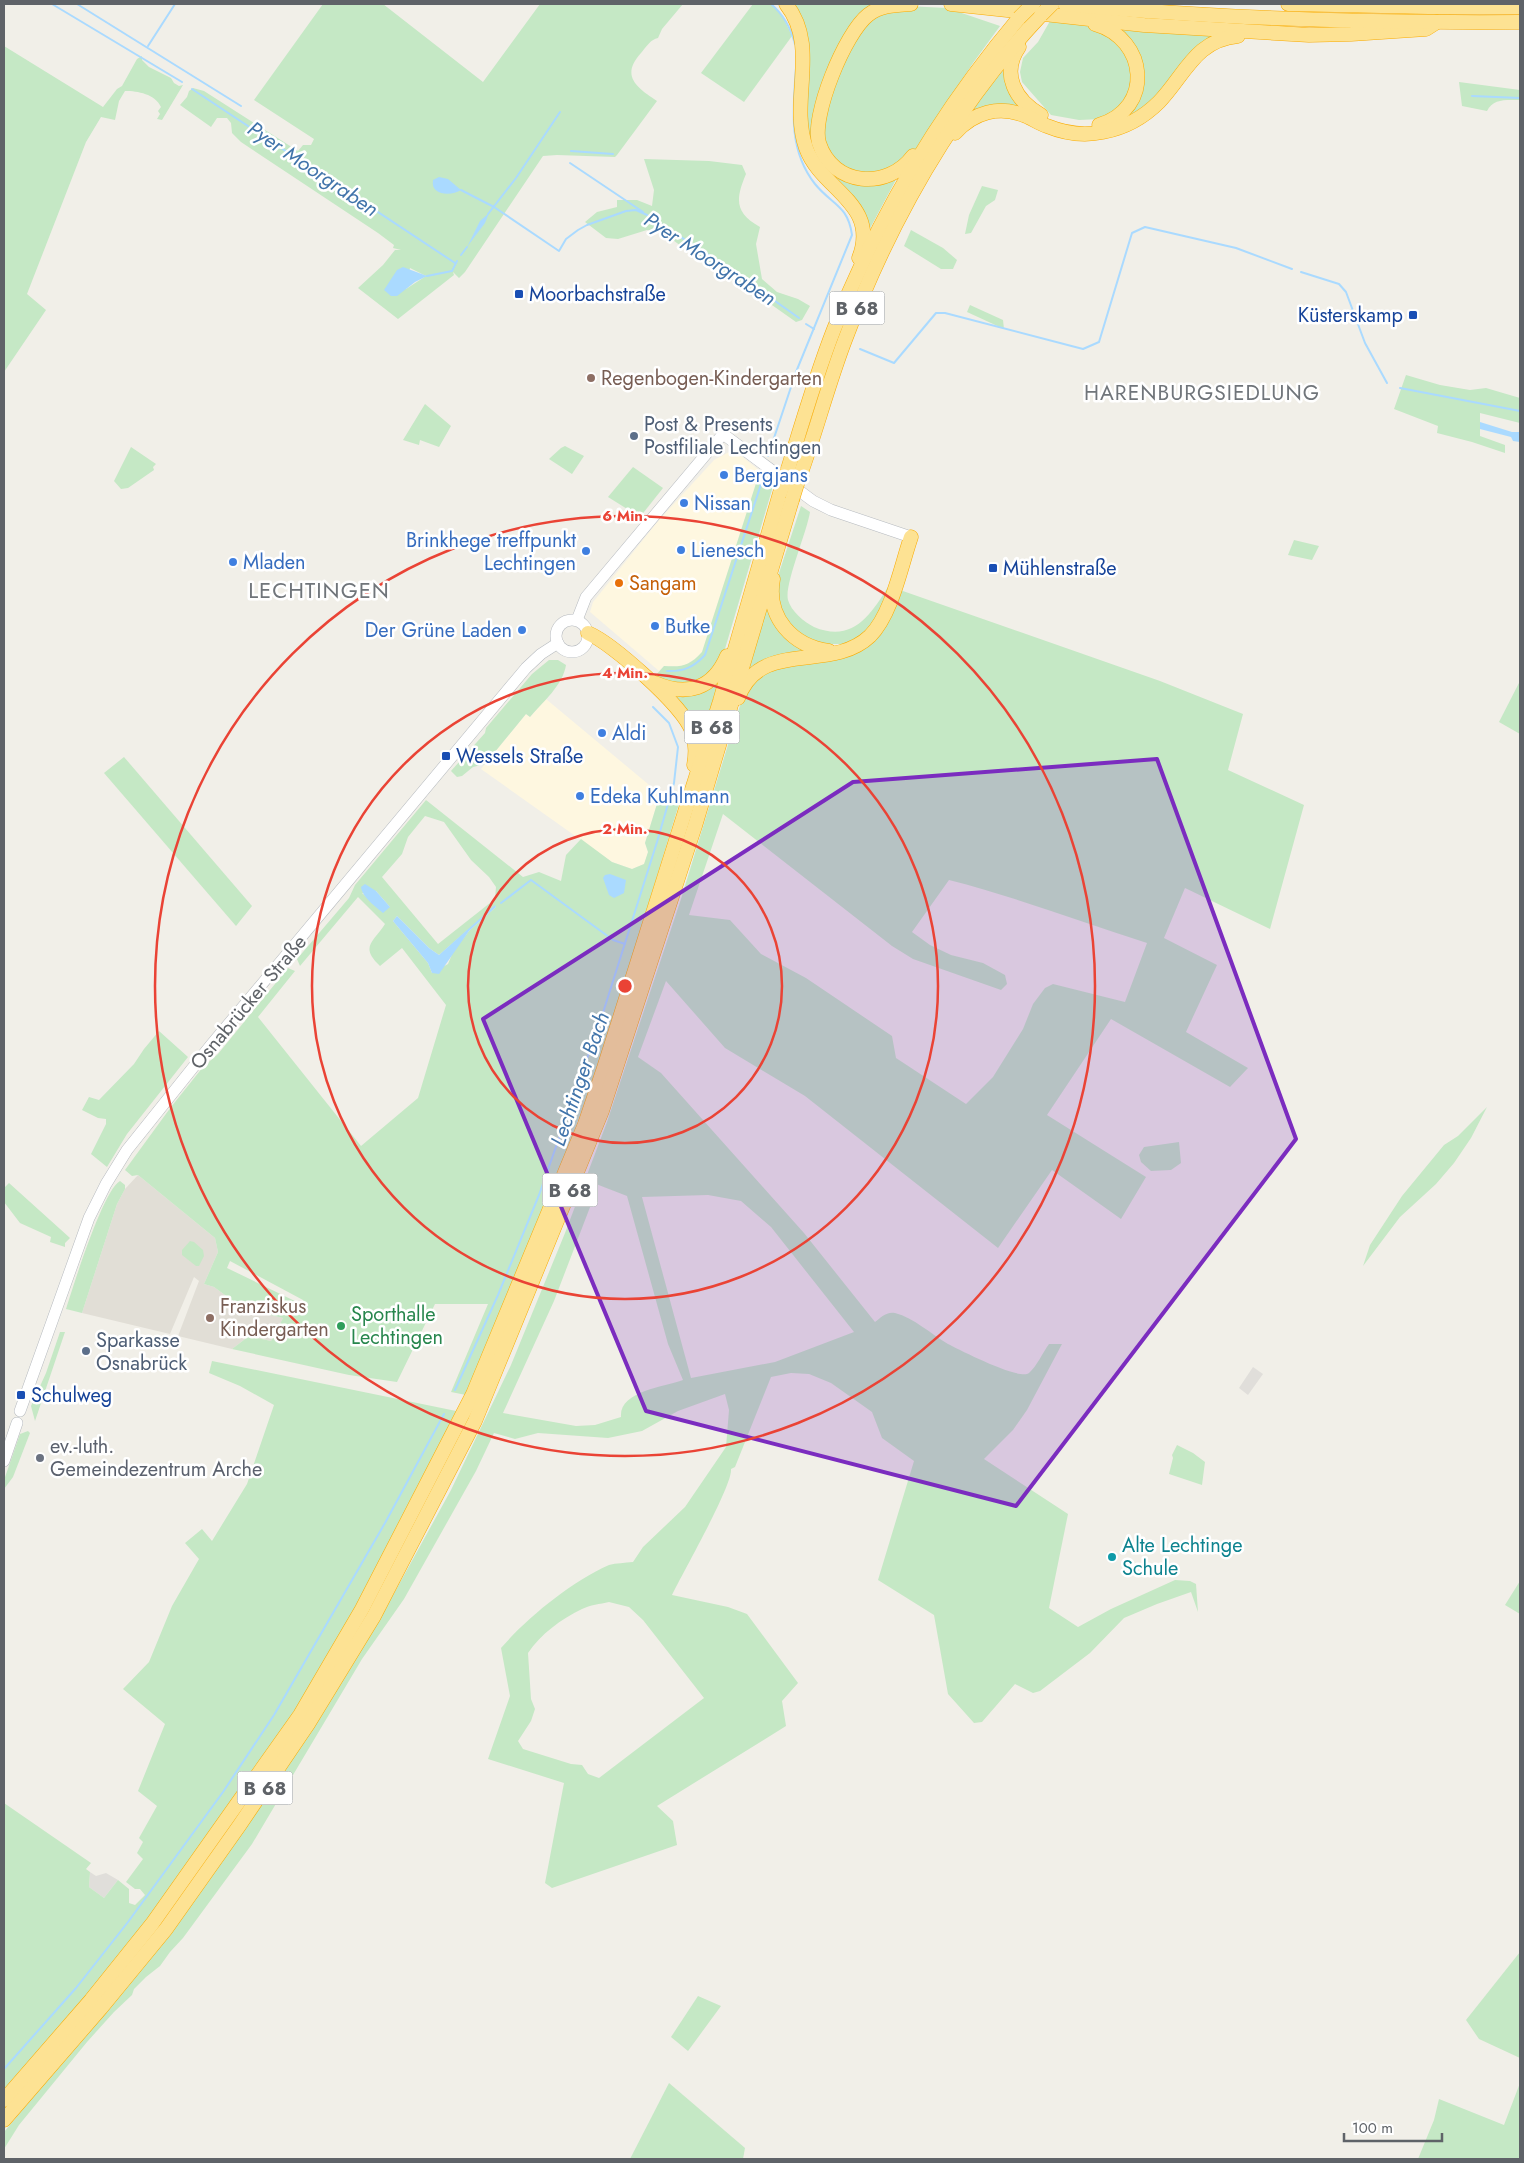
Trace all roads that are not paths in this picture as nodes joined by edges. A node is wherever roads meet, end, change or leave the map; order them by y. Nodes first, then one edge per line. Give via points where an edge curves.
1 (786, 4) edge
2 (911, 4) edge
3 (951, 4) edge
4 (1052, 4) edge
5 (1065, 4) edge
6 (1288, 4) edge
7 (1520, 7) edge
8 (1037, 13) edge
9 (1074, 16) junction
10 (1437, 22) junction
11 (1520, 22) edge
12 (1254, 32) junction
13 (932, 147) junction
14 (834, 327) junction
15 (788, 499) junction
16 (911, 537) joint
17 (576, 620) junction
18 (587, 639) junction
19 (738, 639) junction
20 (558, 643) junction
21 (838, 652) junction
22 (651, 682) junction
23 (724, 728) junction
24 (684, 814) junction
25 (4, 1461) edge
26 (4, 2100) edge
27 (4, 2120) edge

1 - 14 highway via 798,23 804,45 801,120 806,149 821,172 853,206 863,227 862,247
2 - 13 highway via 880,8 858,24 824,98 817,131 820,144 834,167 856,179 879,179 890,175 916,152
3 - 9 highway
4 - 8 highway, B 68, bridge
5 - 10 highway via 1236,16
6 - 7 highway
8 - 9 highway via 1036,27 1012,60 1010,72 1016,94 1023,103 1062,124 1097,126 1122,114 1130,103 1138,81 1136,64 1130,48 1114,32
8 - 13 highway, B 68
8 - 13 highway, B 68, bridge via 1019,18 964,87
9 - 12 highway via 1144,25
10 - 11 highway
10 - 12 highway via 1426,29 1351,34
12 - 13 highway via 1224,39 1202,50 1148,112 1119,128 1072,133 1044,125 1017,112 993,110 965,122 947,144
13 - 14 highway, B 68 via 878,230
13 - 15 highway, B 68, bridge via 875,264 844,342 800,477
14 - 15 highway, B 68, bridge via 788,470
15 - 19 highway, B 68
15 - 21 highway via 794,509 772,588 774,606 784,628 794,638 805,645
15 - 23 highway, B 68
16 - 17 street via 830,510 813,501 723,434 586,597
16 - 21 highway via 892,594 876,627 857,645
17 - 18 street via 584,625
17 - 20 street via 560,625 556,634
18 - 20 street via 581,649 574,652 564,650
18 - 22 highway via 622,658
19 - 22 highway via 730,647 716,675 702,685 676,690
19 - 24 highway, B 68
20 - 25 street, Osnabrücker Straße via 526,668 127,1150 89,1218
21 - 23 highway via 778,661 758,670 740,693
22 - 24 highway via 691,729 694,767 682,806
23 - 27 highway, B 68 via 602,1112 475,1421 374,1616 308,1724 245,1818 166,1929
24 - 26 highway, B 68 via 585,1124 473,1394 362,1609 300,1715 152,1924

